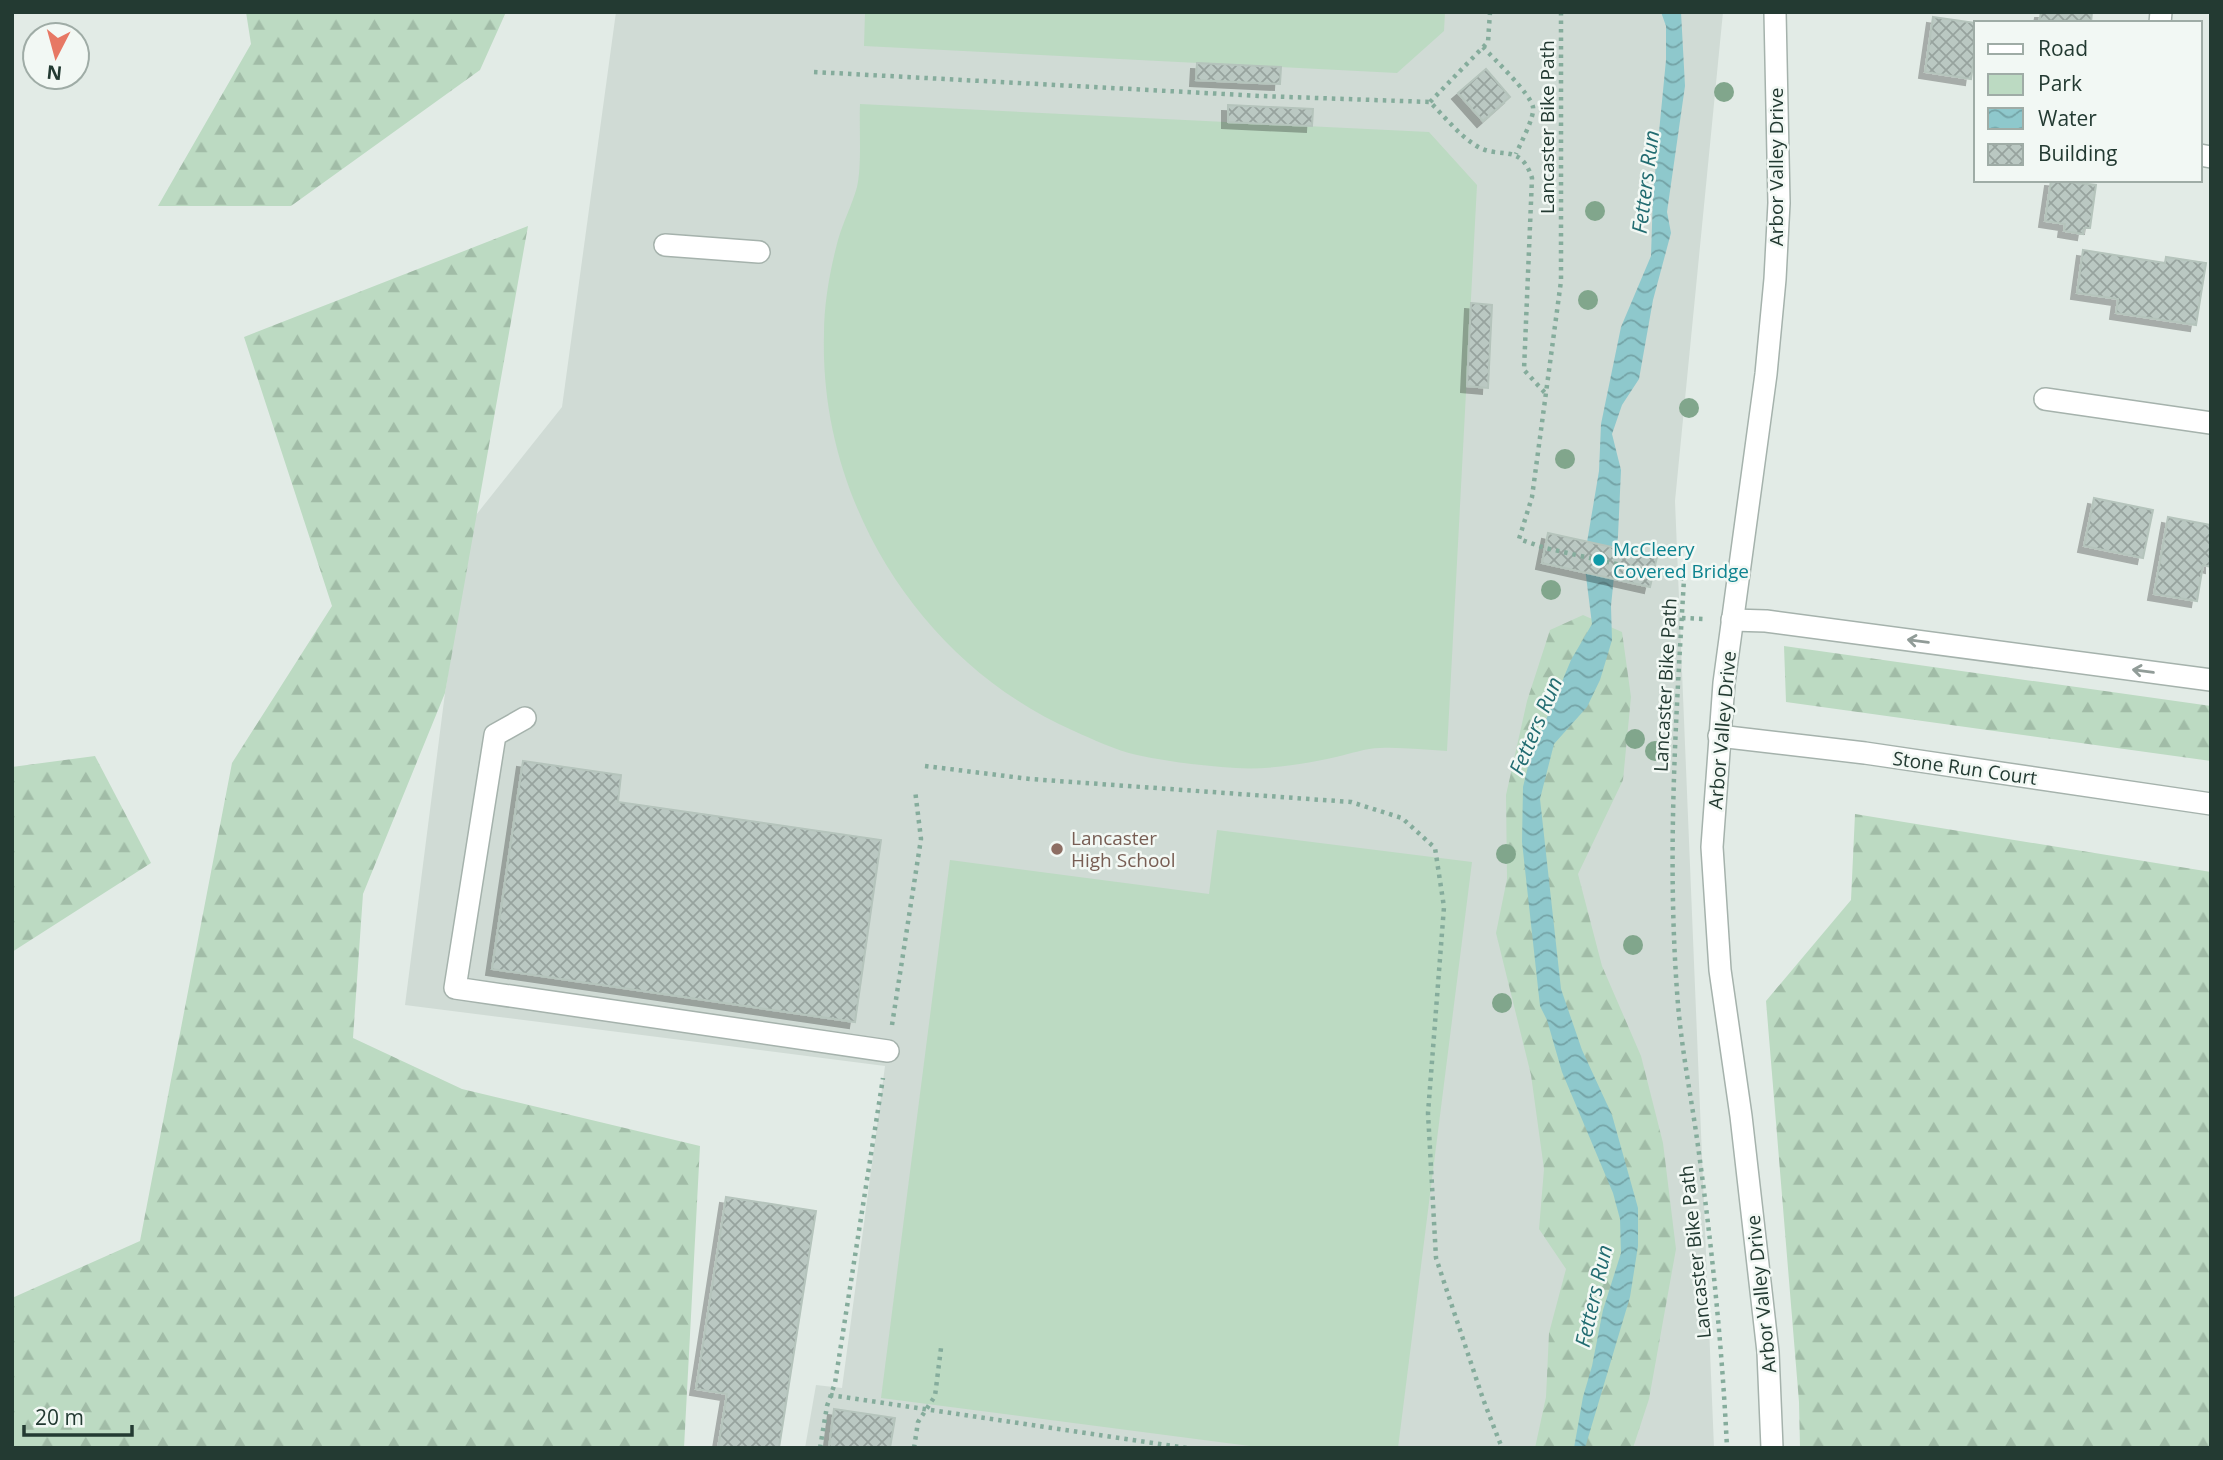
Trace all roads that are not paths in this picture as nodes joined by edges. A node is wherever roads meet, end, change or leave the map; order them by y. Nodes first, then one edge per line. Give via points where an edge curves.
1 (1775, 12) edge
2 (665, 245) dead end
3 (759, 252) dead end
4 (2045, 399) dead end
5 (2211, 423) edge
6 (1732, 620) junction
7 (2211, 680) edge
8 (525, 718) dead end
9 (1719, 736) junction
10 (2211, 804) edge
11 (888, 1051) road end
12 (1772, 1448) edge

1 - 6 street, Arbor Valley Drive via 1779,203 1775,279
2 - 3 street
4 - 5 street
7 -> 6 street
6 - 9 street, Arbor Valley Drive
8 - 11 street via 495,735 455,988
9 - 10 street, Stone Run Court
9 - 12 street, Arbor Valley Drive via 1712,846 1720,970 1768,1352

